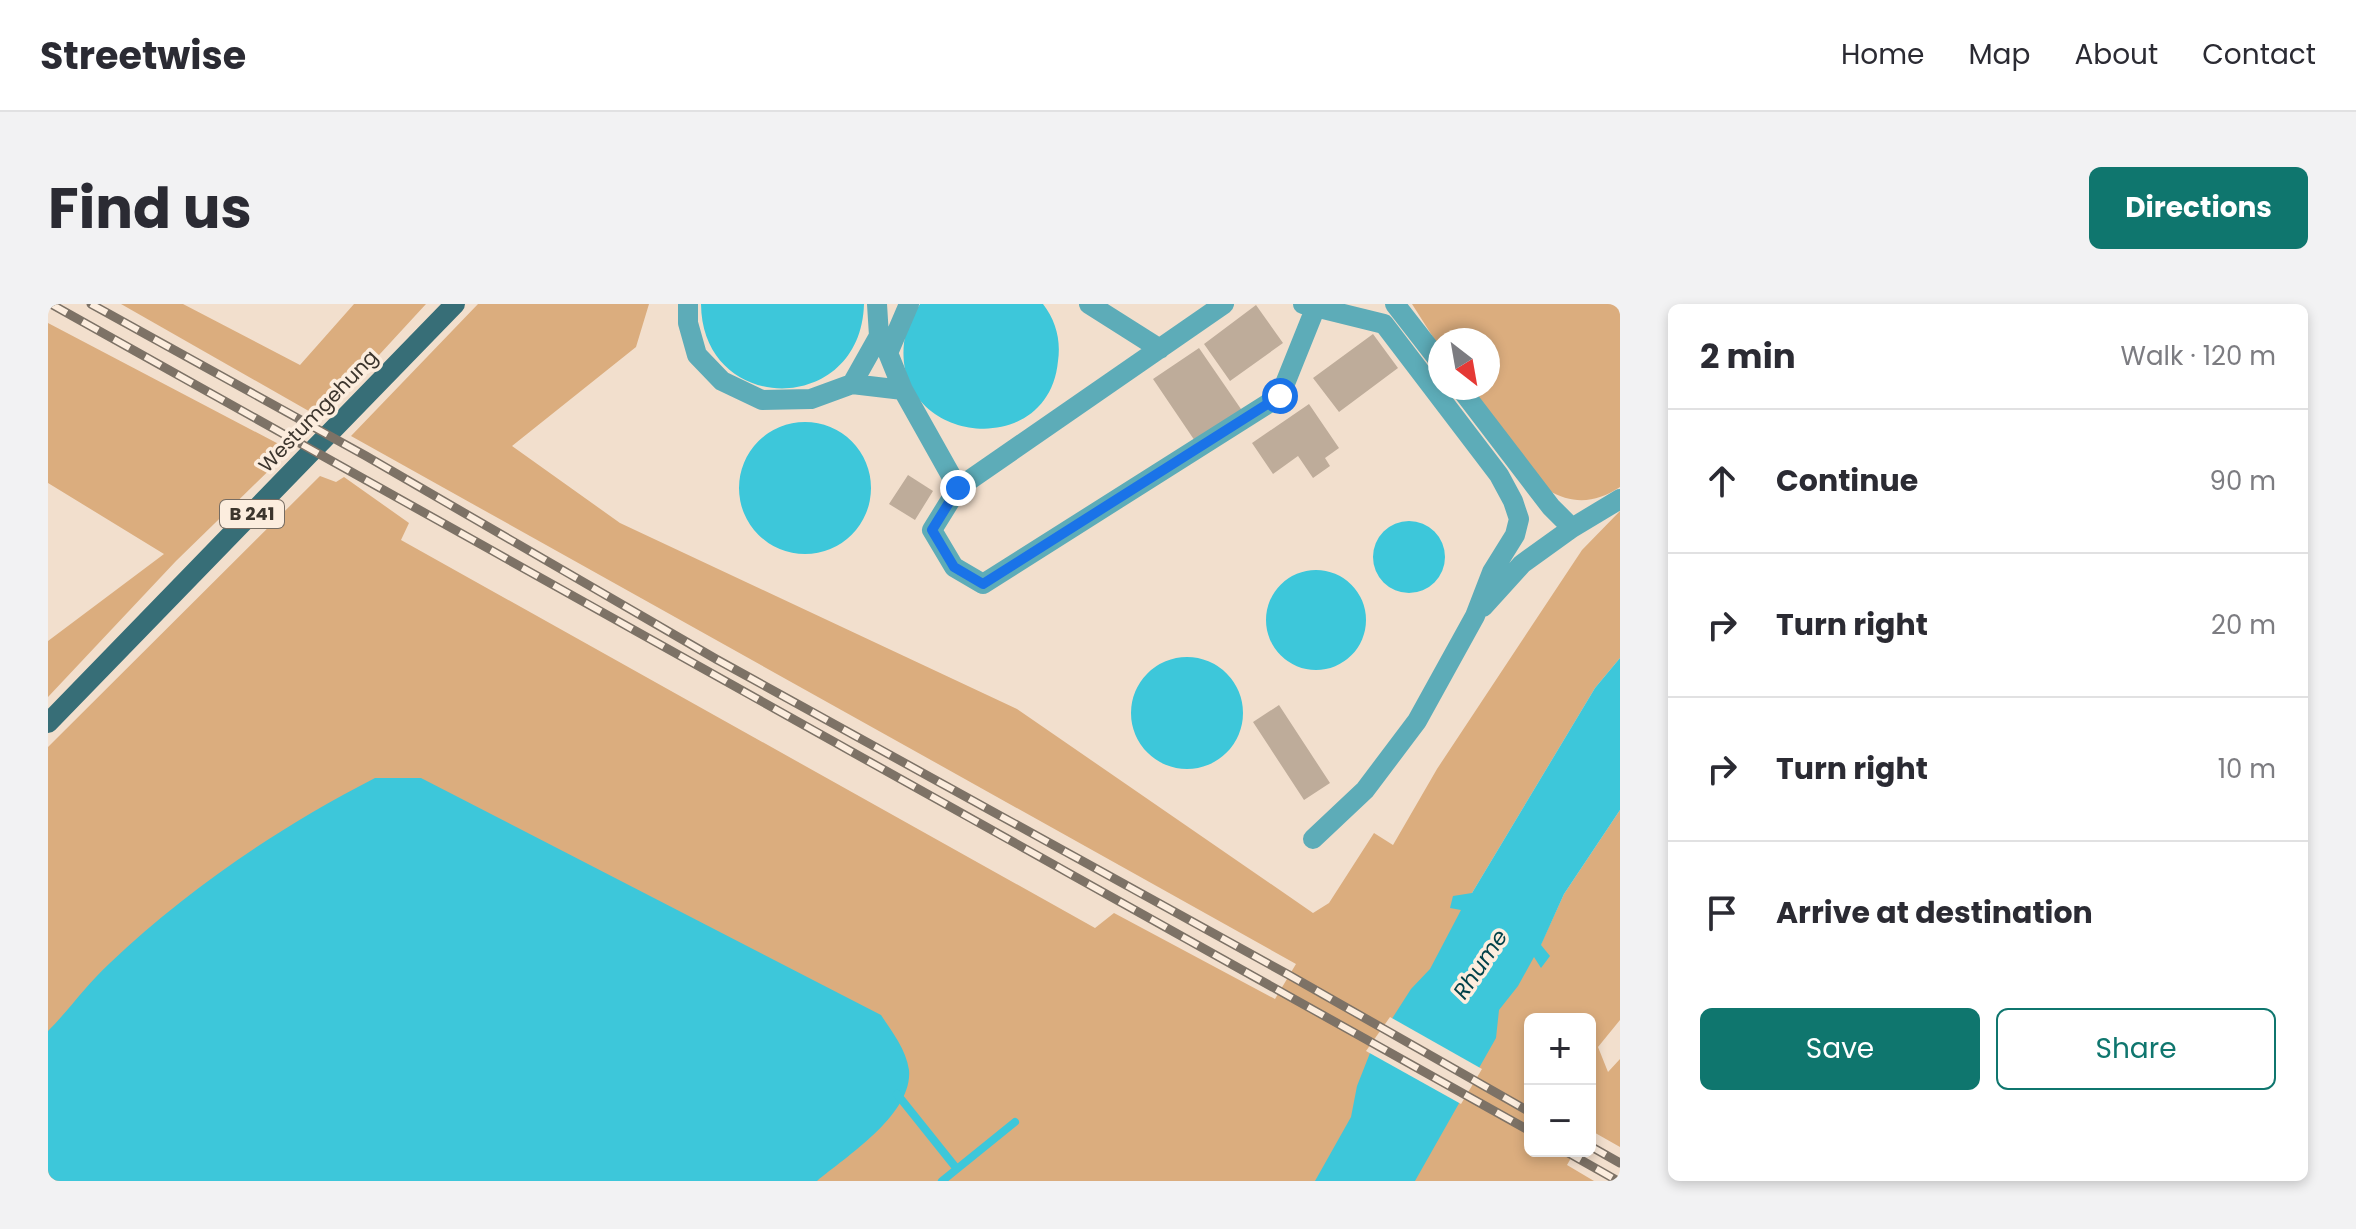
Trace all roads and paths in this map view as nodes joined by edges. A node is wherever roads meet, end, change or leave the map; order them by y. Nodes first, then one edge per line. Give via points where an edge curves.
1 (455, 304) edge
2 (688, 304) edge
3 (877, 304) edge
4 (909, 304) edge
5 (1089, 304) edge
6 (1224, 304) edge
7 (1395, 304) edge
8 (1311, 305) edge
9 (1428, 347) edge
10 (1160, 349) junction
11 (852, 384) junction
12 (903, 390) junction
13 (1469, 400) edge
14 (958, 488) junction
15 (1620, 499) edge
16 (1572, 528) junction
17 (1475, 616) junction
18 (48, 723) edge
19 (1313, 839) dead end

1 - 18 main road, Westumgehung / B 241
2 - 11 lane via 697,355 722,381 762,400 811,399
3 - 11 lane via 879,336
4 - 12 lane via 888,353
5 - 10 lane
6 - 10 lane
7 - 9 lane
8 - 14 lane via 1280,396 983,584 954,567 932,530
8 - 17 lane via 1384,324 1513,501 1519,519 1515,535 1492,572
10 - 14 lane
11 - 12 lane
12 - 14 lane
13 - 16 lane
15 - 16 lane
16 - 17 lane via 1522,564
17 - 19 lane via 1417,721 1365,790

